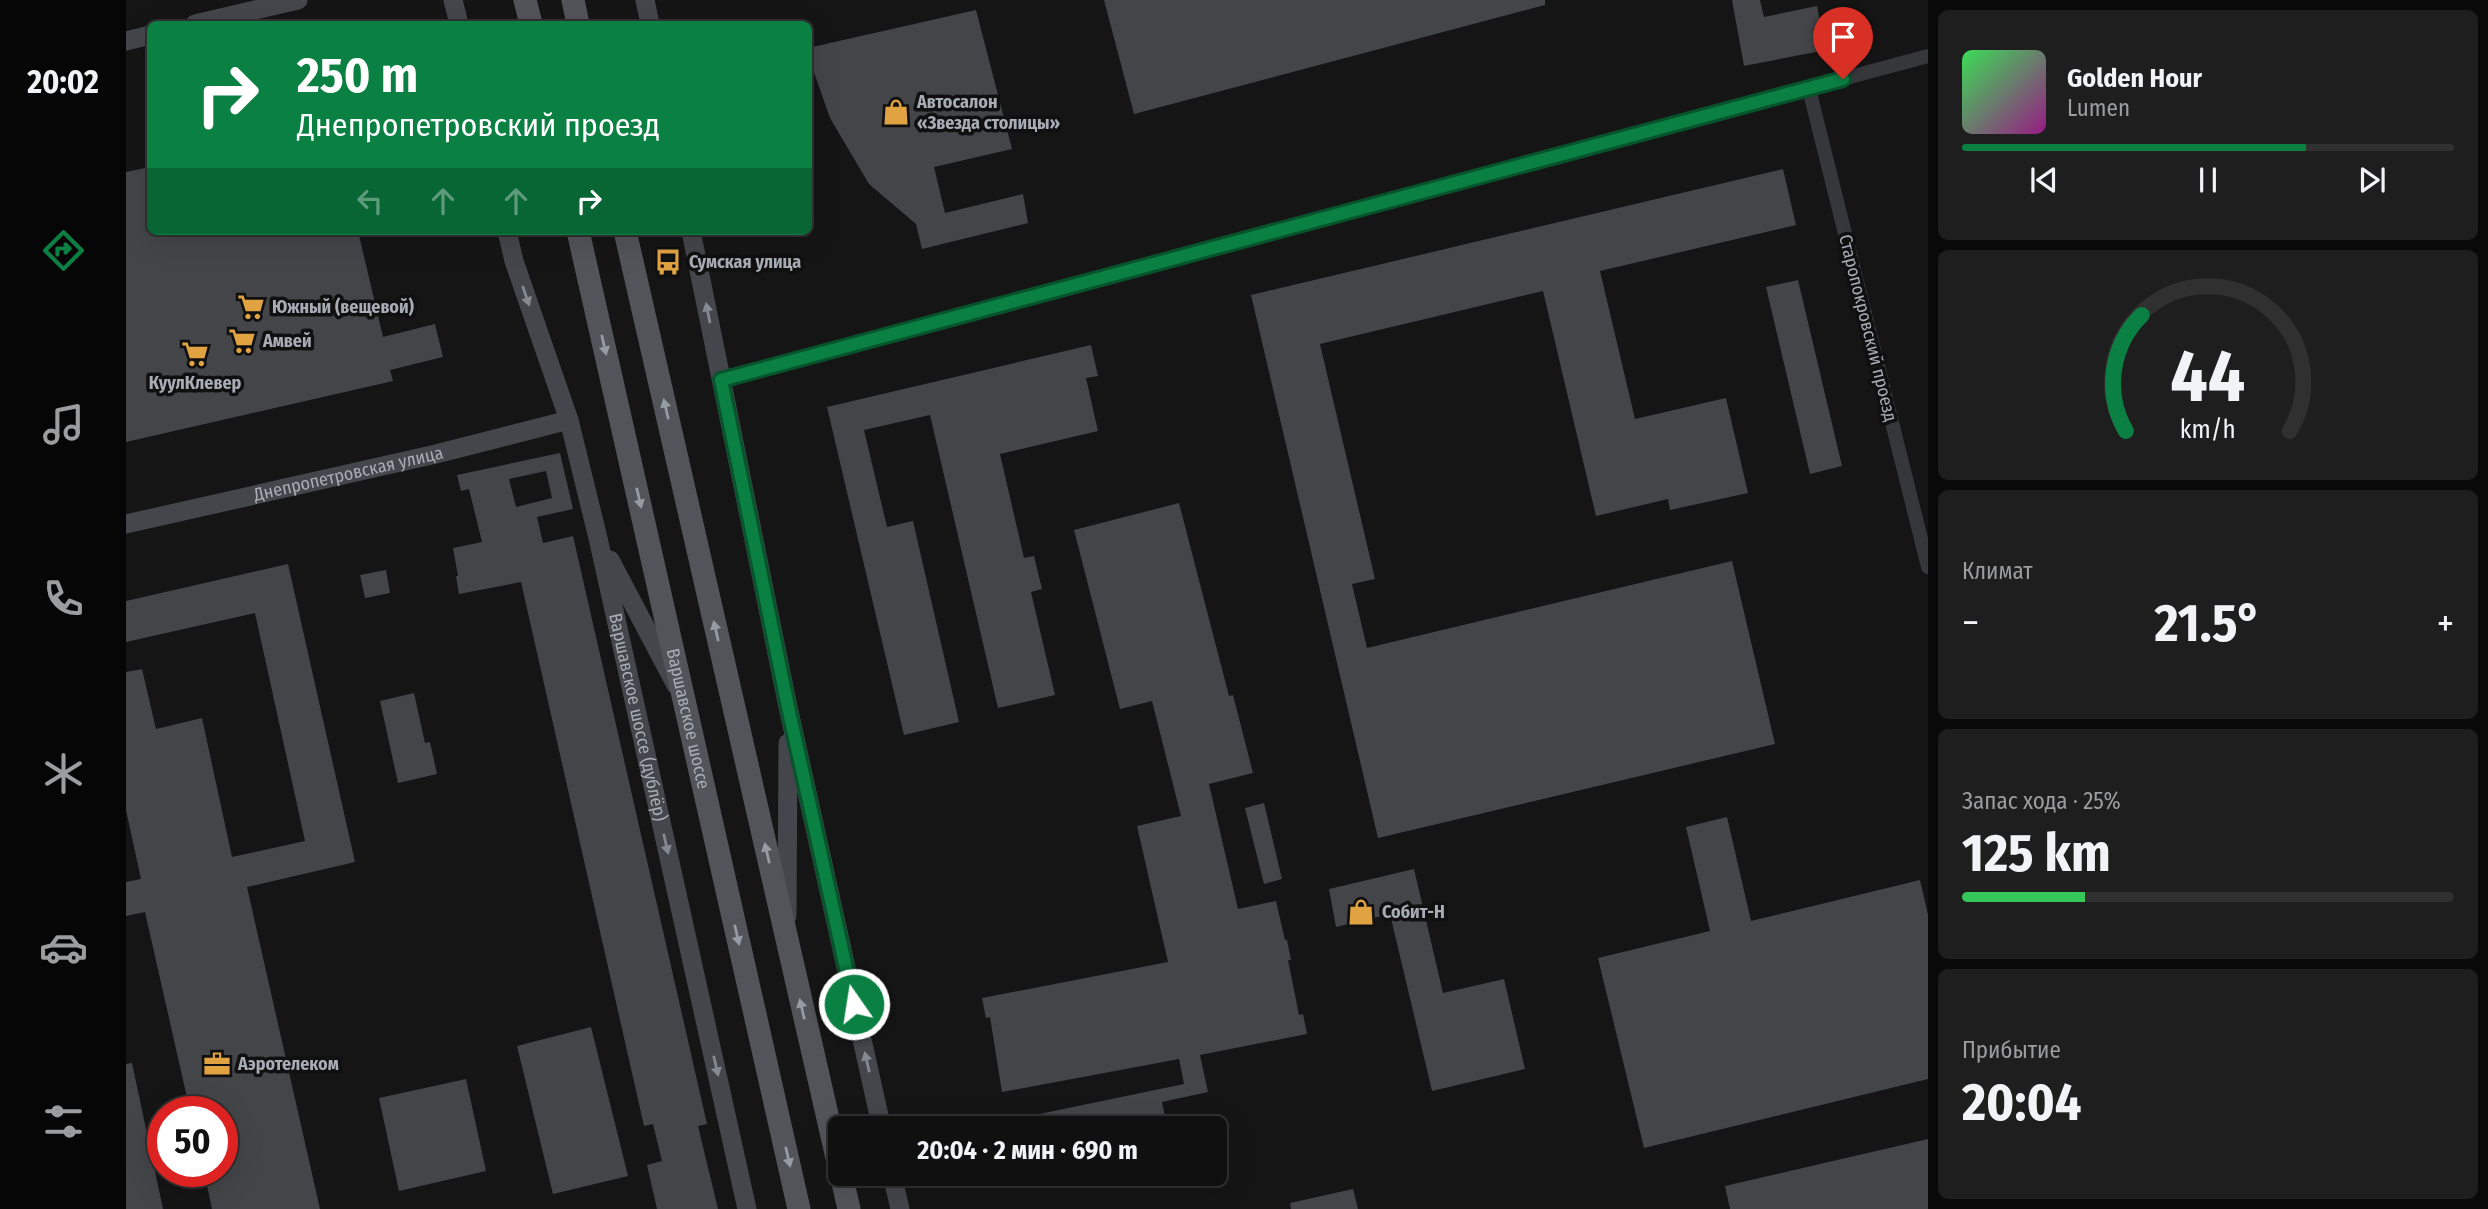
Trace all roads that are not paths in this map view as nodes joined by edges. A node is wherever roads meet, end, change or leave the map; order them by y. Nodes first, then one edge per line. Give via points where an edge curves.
1 (298, 0) edge
2 (453, 0) edge
3 (525, 0) edge
4 (573, 0) edge
5 (645, 0) edge
6 (208, 21) edge
7 (458, 21) edge
8 (530, 21) edge
9 (577, 21) edge
10 (649, 21) edge
11 (147, 36) edge
12 (126, 41) edge
13 (1928, 56) edge
14 (1808, 89) junction
15 (508, 235) edge
16 (579, 235) edge
17 (626, 235) edge
18 (692, 235) edge
19 (721, 380) junction
20 (569, 421) junction
21 (126, 524) edge
22 (598, 538) junction
23 (1928, 567) edge
24 (684, 701) junction
25 (788, 707) junction
26 (787, 943) junction
27 (879, 1116) edge
28 (828, 1120) edge
29 (843, 1186) edge
30 (895, 1186) edge
31 (747, 1209) edge
32 (799, 1209) edge
33 (849, 1209) edge
34 (900, 1209) edge

1 - 6 main road
2 - 7 main road
3 - 8 main road
4 - 9 main road
5 - 10 main road
11 - 12 main road
13 - 14 street
14 - 19 street
14 - 23 street, Старопокровский проезд
15 -> 20 main road, Варшавское шоссе (дублёр)
16 -> 24 main road, Варшавское шоссе
26 -> 17 main road
19 -> 18 main road
19 - 25 main road
20 - 21 main road, Днепропетровская улица
20 - 22 main road, Варшавское шоссе (дублёр)
22 - 24 main road
22 -> 31 main road, Варшавское шоссе (дублёр)
24 -> 32 main road, Варшавское шоссе
25 - 26 main road
27 -> 25 main road
28 -> 26 main road
29 - 33 main road
30 - 34 main road

